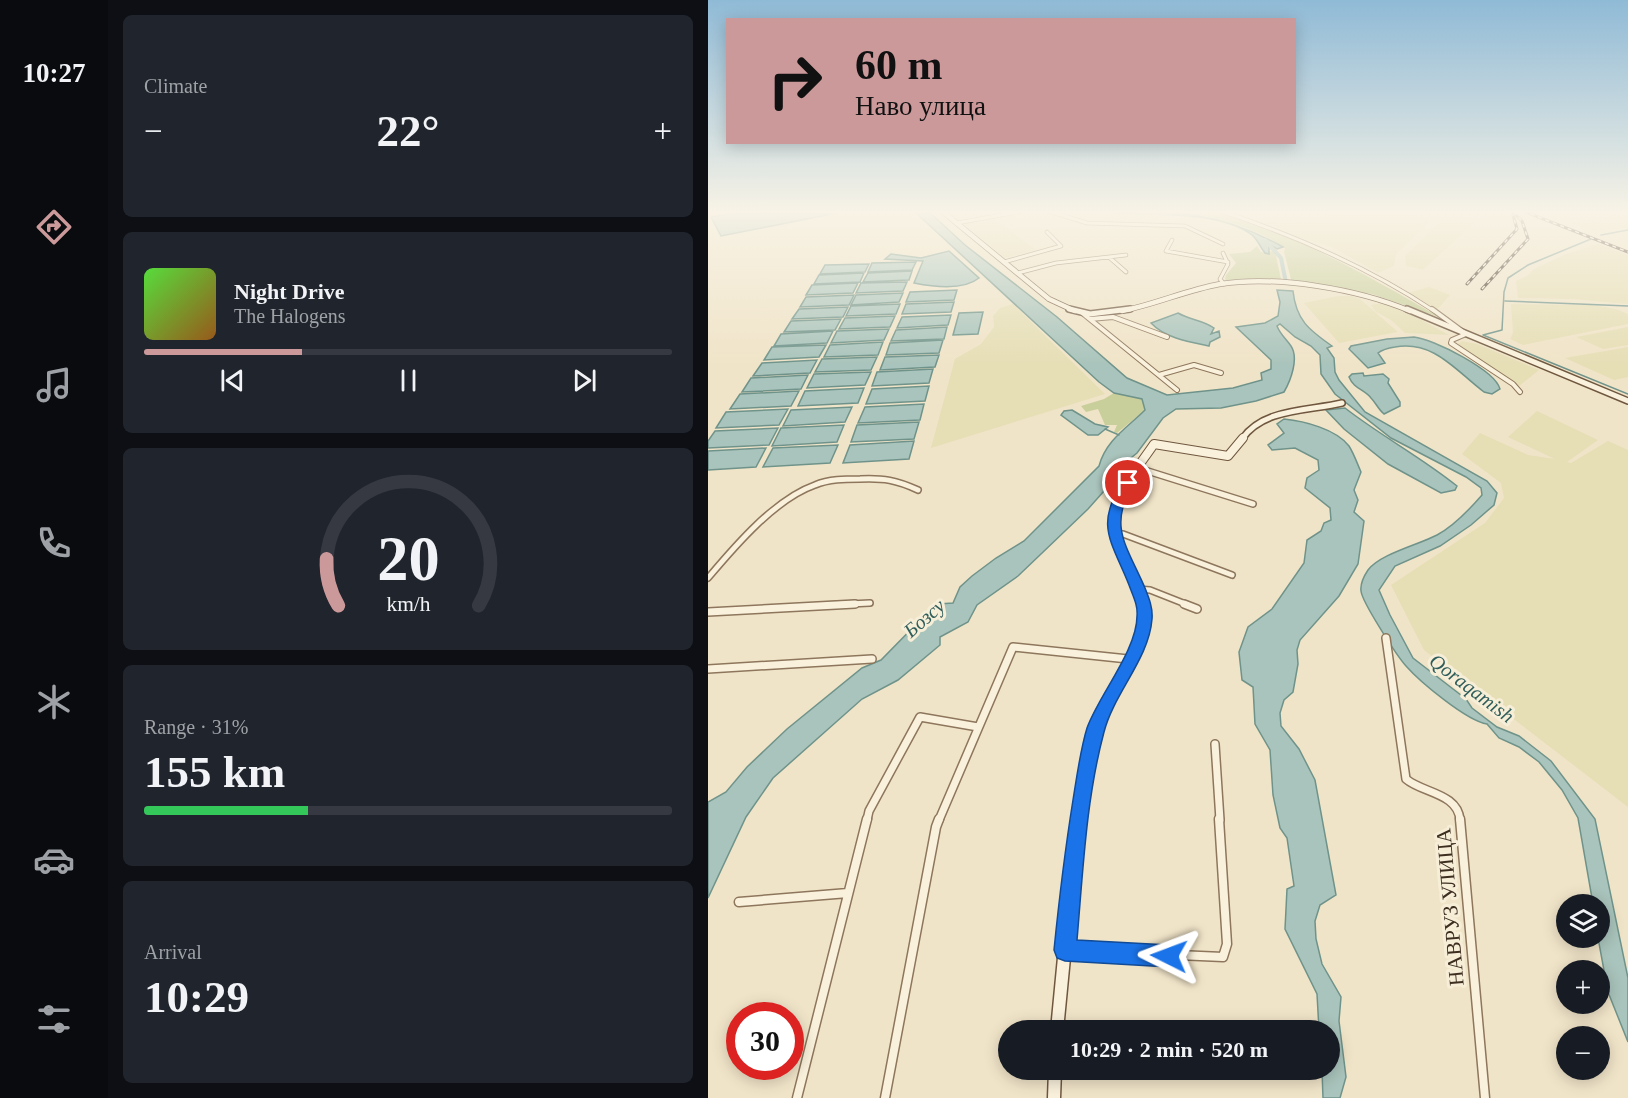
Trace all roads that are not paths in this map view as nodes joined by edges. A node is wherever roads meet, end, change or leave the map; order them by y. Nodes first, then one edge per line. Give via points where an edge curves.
1 (1004, 262) edge
2 (1064, 262) edge
3 (1115, 262) edge
4 (1228, 262) edge
5 (1351, 262) edge
6 (1126, 272) dead end
7 (1018, 273) junction
8 (1224, 284) junction
9 (1080, 311) junction
10 (1090, 319) junction
11 (1466, 334) junction
12 (1167, 338) dead end
13 (1221, 373) dead end
14 (1159, 375) junction
15 (1177, 390) dead end
16 (1520, 393) dead end
17 (1628, 401) edge
18 (1342, 403) dead end
19 (1138, 468) junction
20 (918, 490) dead end
21 (1253, 504) dead end
22 (1115, 534) junction
23 (1232, 575) dead end
24 (708, 578) edge
25 (1138, 590) junction
26 (870, 603) dead end
27 (1197, 609) dead end
28 (708, 612) edge
29 (1386, 638) dead end
30 (872, 659) dead end
31 (1128, 659) junction
32 (708, 669) edge
33 (978, 726) junction
34 (1215, 744) dead end
35 (848, 893) junction
36 (739, 902) dead end
37 (1065, 950) junction
38 (1059, 1020) edge
39 (1055, 1080) edge
40 (797, 1098) edge
41 (885, 1098) edge
42 (1054, 1098) edge
43 (1485, 1098) edge

1 - 7 main road
2 - 7 street
3 - 6 street
4 - 8 street via 1220,279
5 - 11 street via 1439,313
7 - 9 main road via 1053,302
8 - 9 main road via 1121,311
8 - 11 main road via 1296,286 1368,296
9 - 10 street
10 - 12 street via 1113,317
10 - 14 street
11 - 16 street via 1451,344 1513,384
11 - 17 main road
13 - 14 street via 1194,365
14 - 15 street
18 - 19 main road via 1263,420 1251,427 1228,456 1156,443
19 - 21 street
19 - 22 main road via 1116,505
20 - 24 street via 898,480 863,478 812,484 773,513
22 - 23 street
22 - 25 main road
25 - 27 street via 1150,590
25 - 31 main road via 1145,617 1141,636
26 - 28 street
29 - 43 street, НАВРУЗ УЛИЦА via 1406,779 1444,795 1460,815
30 - 32 street
31 - 33 street via 1013,647
31 - 37 main road via 1096,728 1074,854
33 - 35 street via 920,717 869,812
33 - 41 street via 936,827
34 - 37 street via 1227,944 1223,957
35 - 36 street
35 - 40 street
37 - 38 main road
39 - 42 main road

